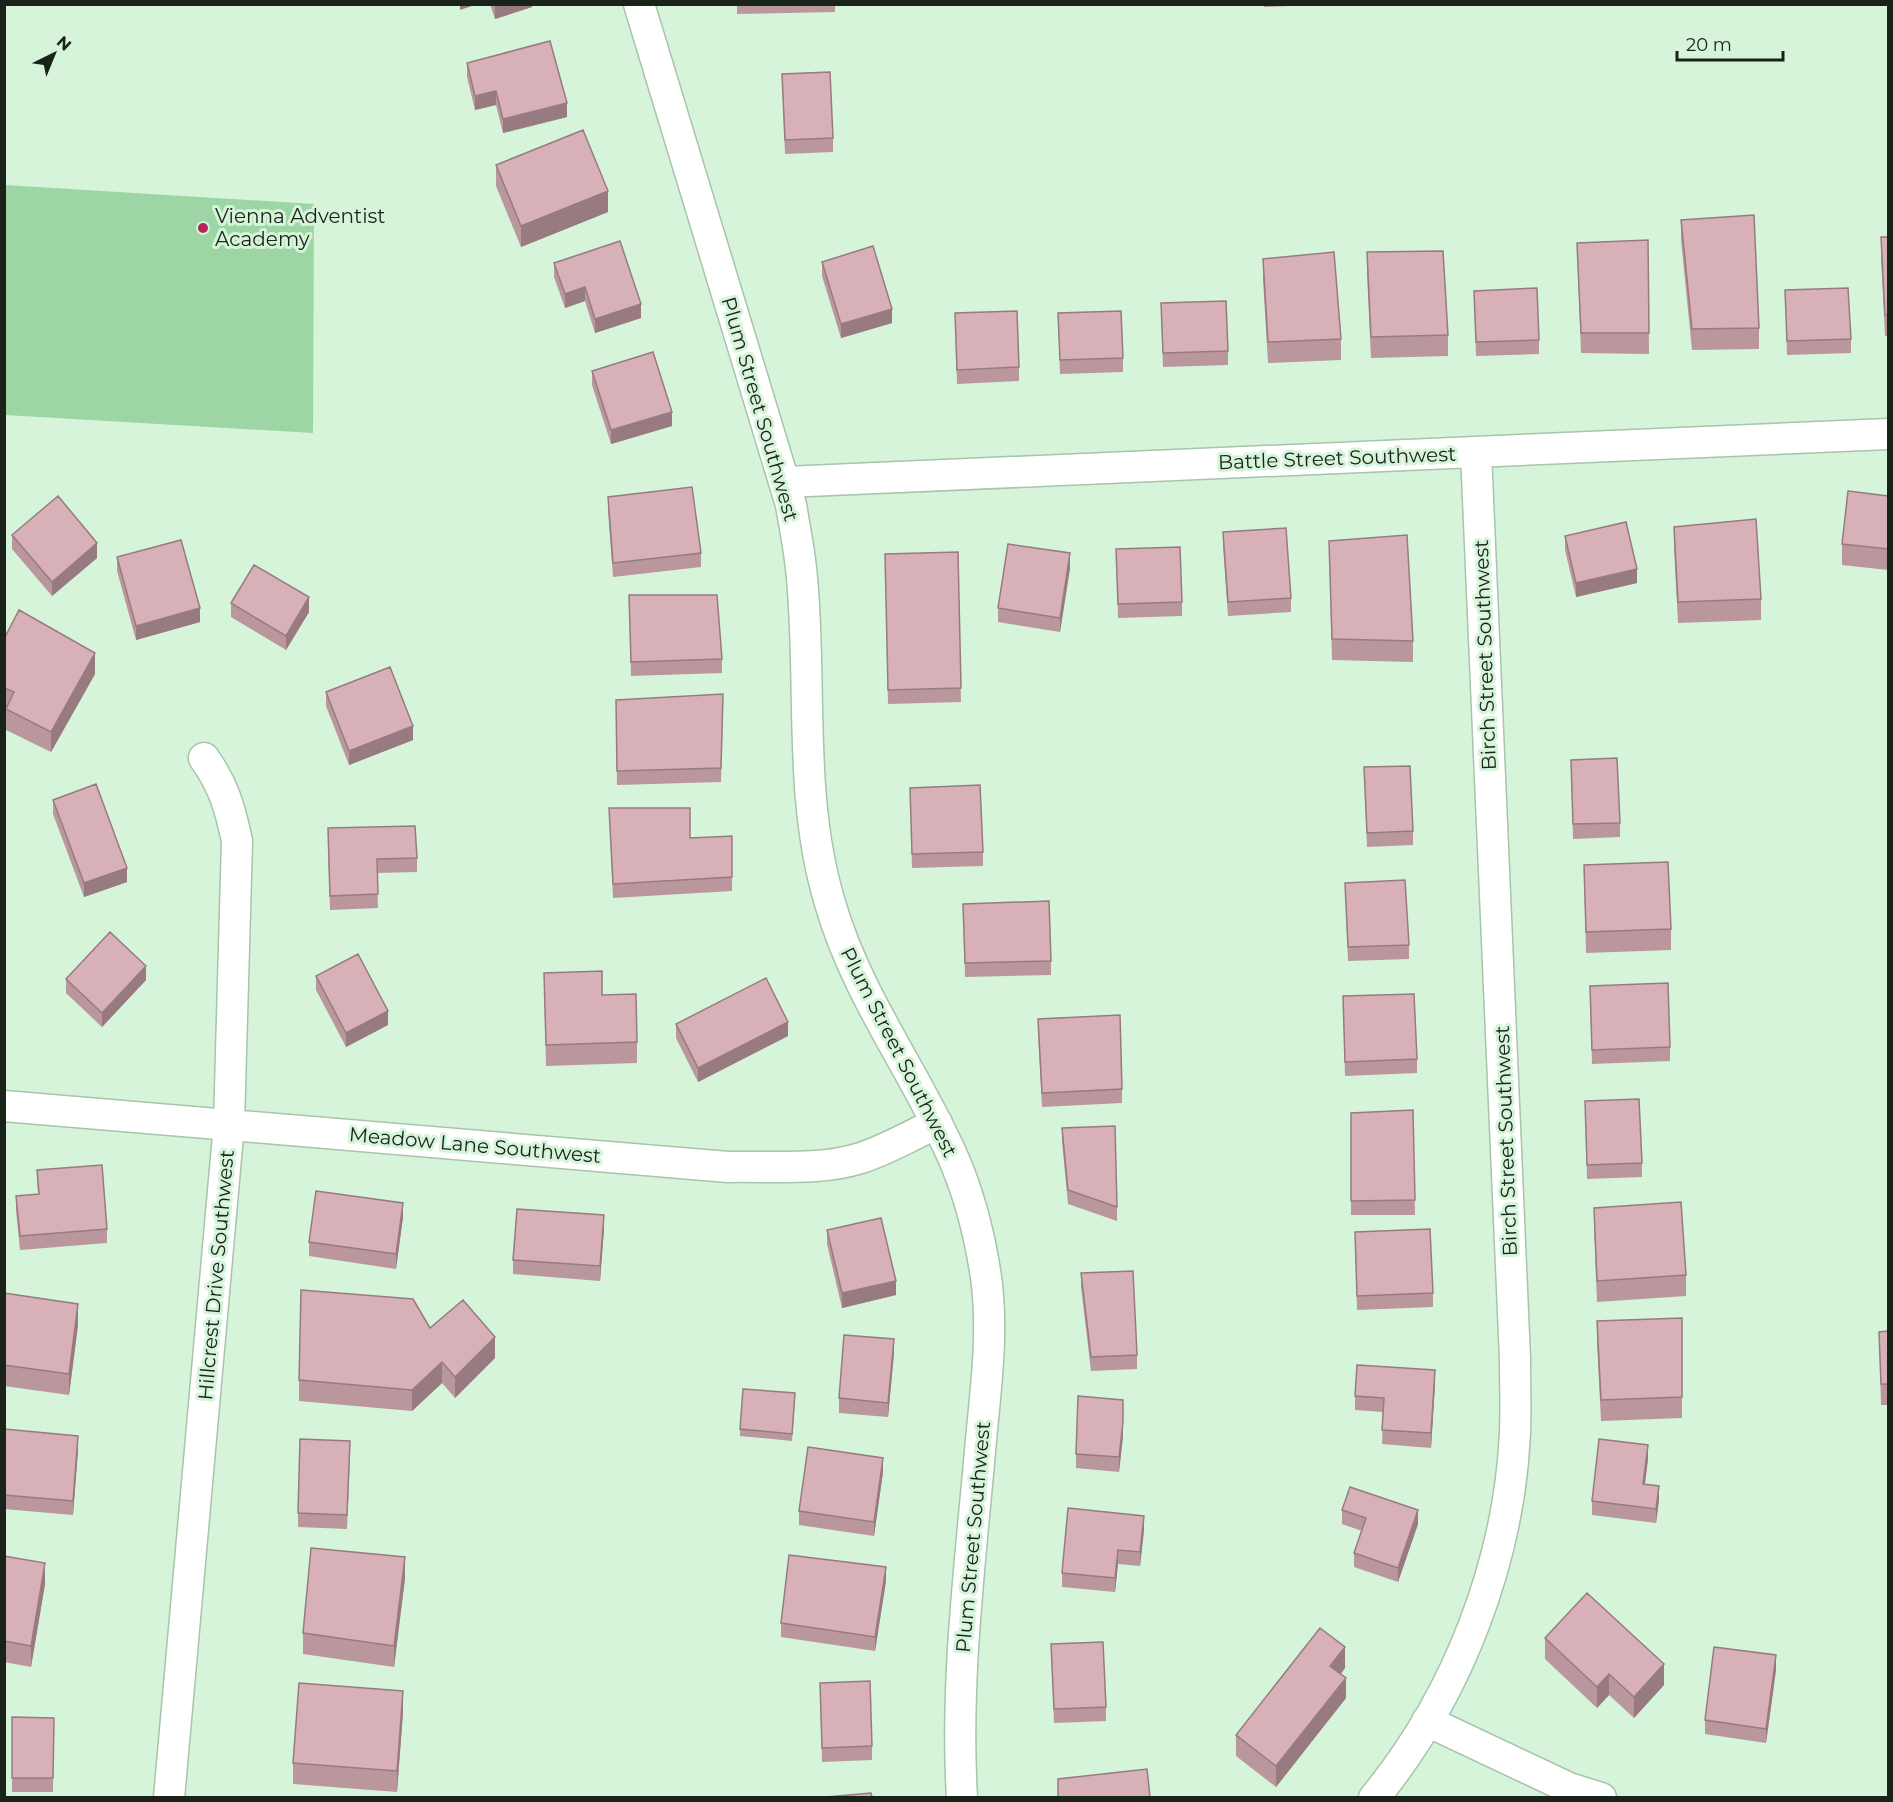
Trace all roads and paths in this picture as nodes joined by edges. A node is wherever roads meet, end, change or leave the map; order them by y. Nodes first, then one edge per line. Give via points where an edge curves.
1 (639, 4) edge
2 (1888, 434) edge
3 (1476, 452) junction
4 (785, 482) junction
5 (204, 758) dead end
6 (4, 1106) edge
7 (937, 1123) junction
8 (229, 1124) junction
9 (1427, 1721) junction
10 (169, 1797) edge
11 (962, 1797) edge
12 (1374, 1797) edge
13 (1601, 1797) edge

1 - 4 street, Plum Street Southwest
2 - 3 street, Battle Street Southwest
3 - 4 street, Battle Street Southwest
3 - 9 street, Birch Street Southwest via 1515,1347 1515,1434 1506,1512 1486,1589 1461,1657
4 - 7 street, Plum Street Southwest via 802,578 815,837 829,903 853,968
5 - 8 street, Hillcrest Drive Southwest via 229,803 237,841
6 - 8 street, Meadow Lane Southwest
7 - 8 street, Meadow Lane Southwest via 860,1159 820,1166 728,1167
7 - 11 street, Plum Street Southwest via 973,1215 986,1278 989,1344 961,1676
8 - 10 street, Hillcrest Drive Southwest
9 - 12 street, Birch Street Southwest
9 - 13 street via 1569,1788

